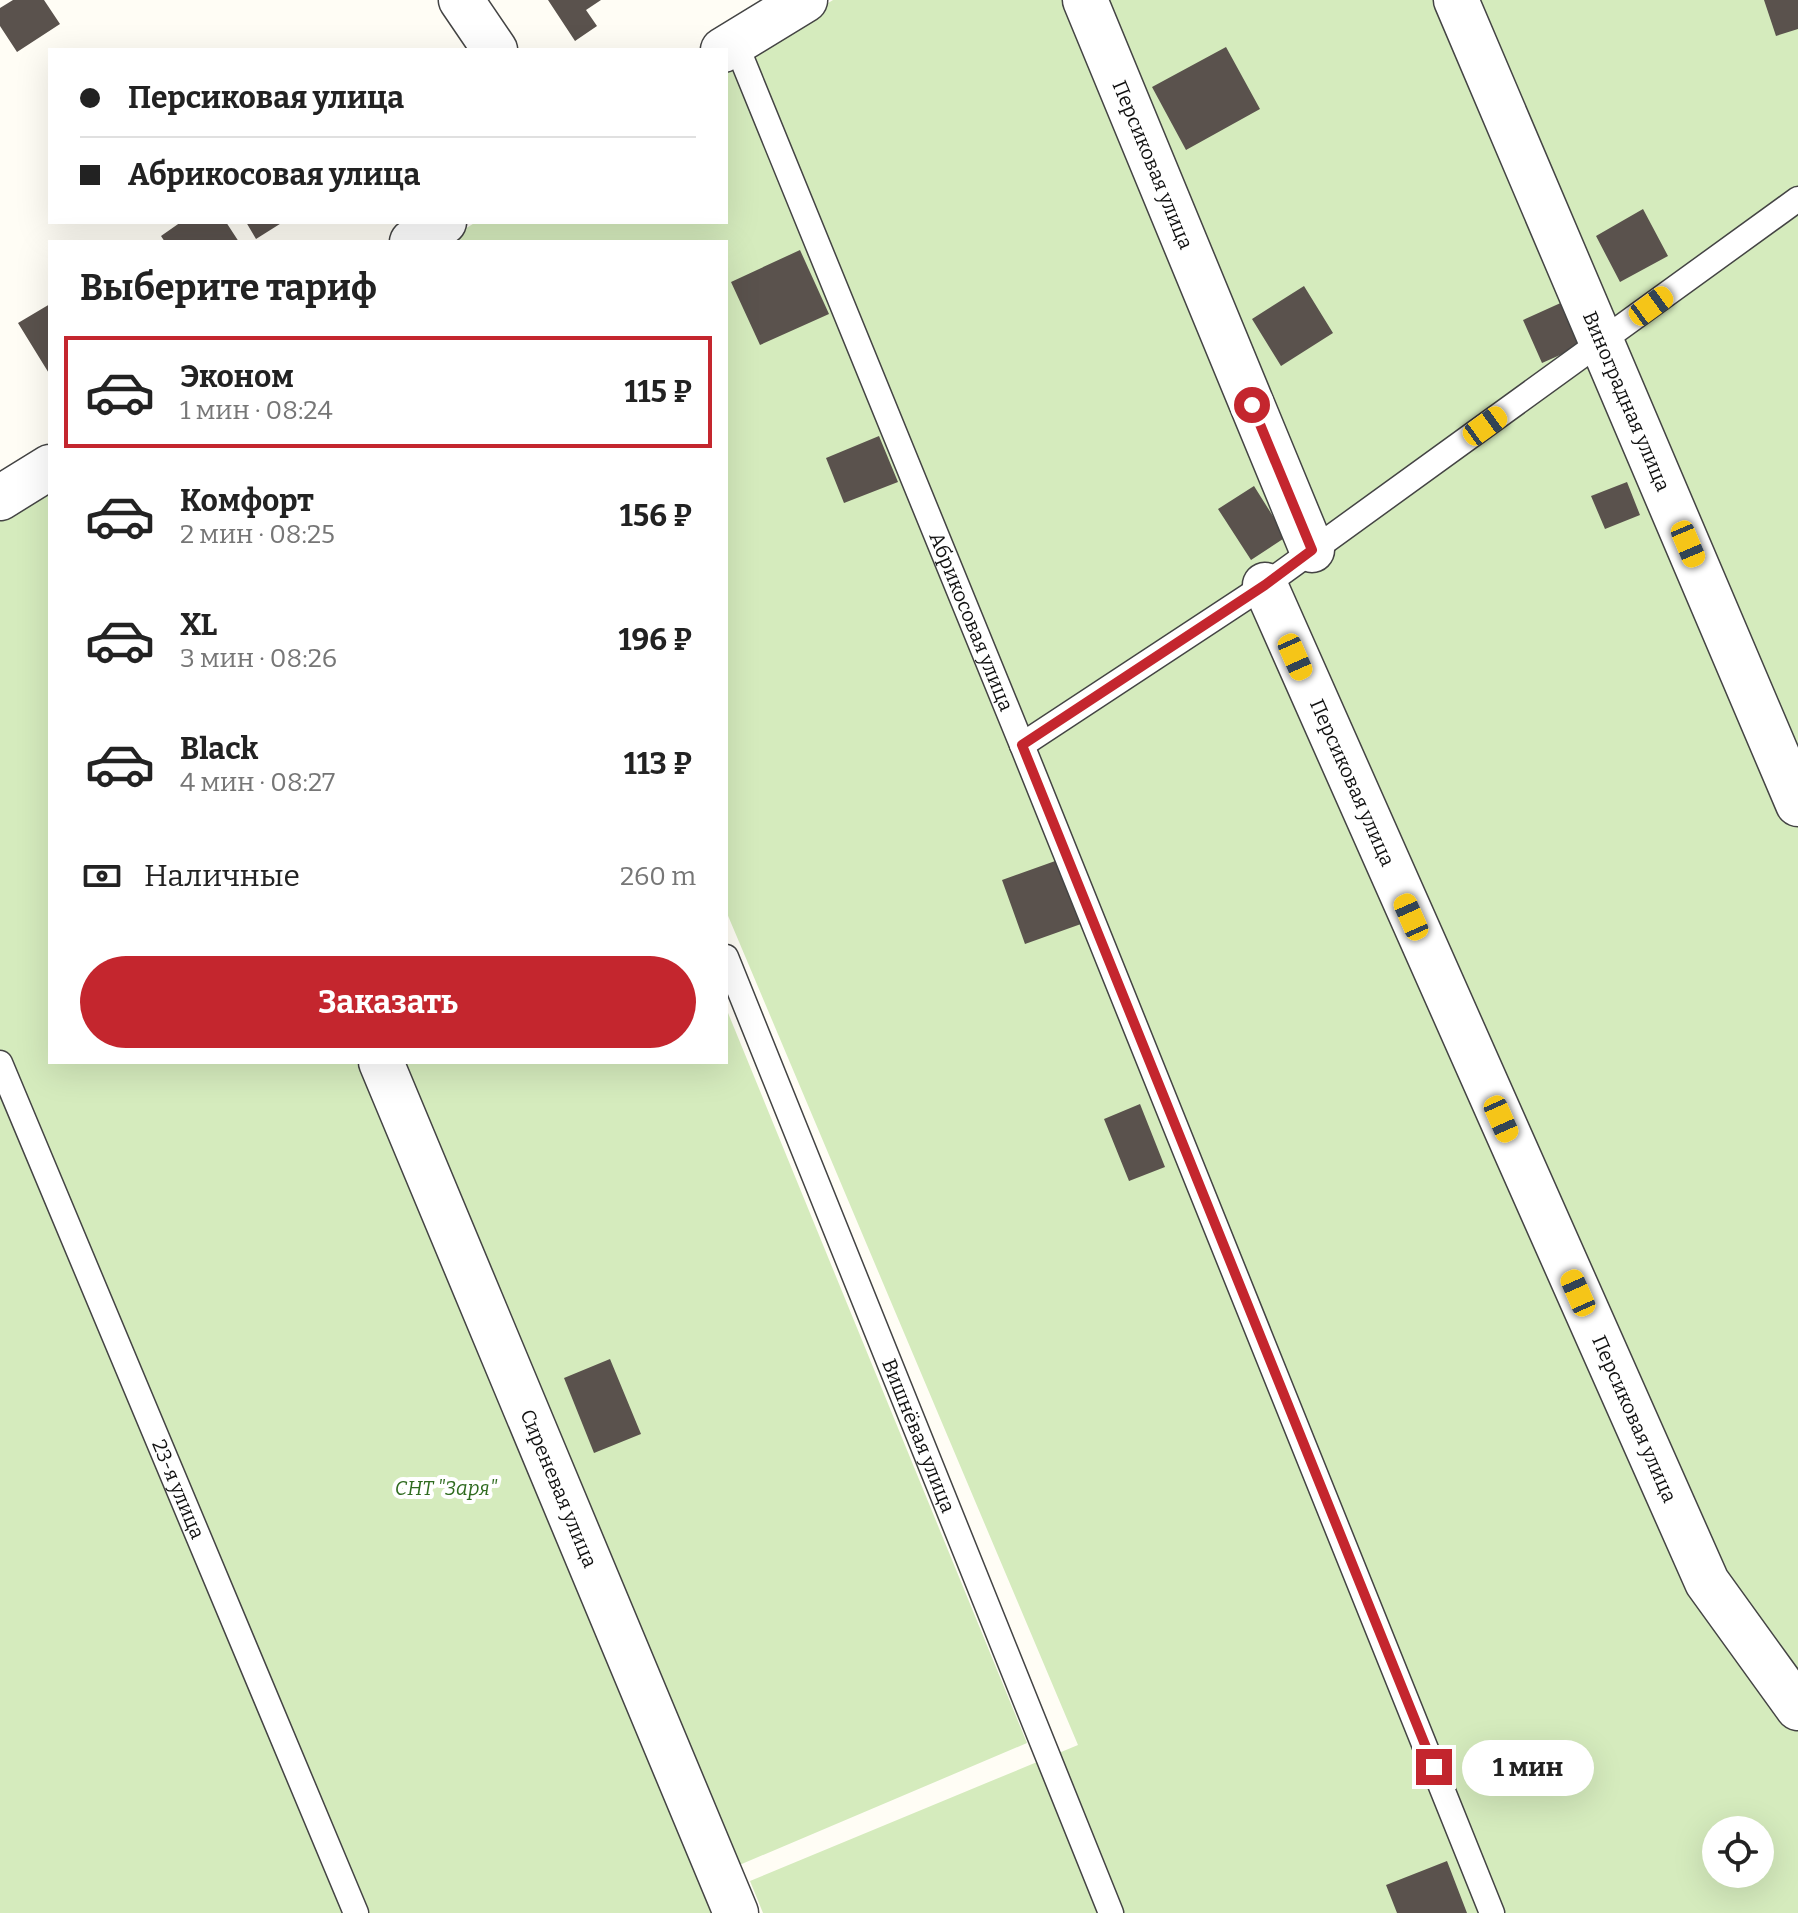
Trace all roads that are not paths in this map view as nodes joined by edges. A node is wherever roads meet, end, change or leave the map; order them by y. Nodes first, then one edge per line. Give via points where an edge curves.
1 (461, 0) edge
2 (805, 0) edge
3 (1085, 0) edge
4 (1456, 0) edge
5 (729, 46) edge
6 (494, 48) edge
7 (1798, 199) edge
8 (1602, 342) junction
9 (48, 468) edge
10 (0, 498) edge
11 (1312, 550) junction
12 (1265, 585) junction
13 (1022, 745) junction
14 (1798, 804) edge
15 (728, 962) edge
16 (0, 1063) edge
17 (382, 1064) edge
18 (1798, 1708) edge
19 (356, 1913) edge
20 (736, 1913) edge
21 (1111, 1913) edge
22 (1492, 1913) edge

1 - 6 street
2 - 5 street
3 - 11 street, Персиковая улица
4 - 8 street, Виноградная улица
5 - 13 lane, Абрикосовая улица
7 - 8 lane
8 - 11 lane
8 - 14 street, Виноградная улица
9 - 10 street
11 - 12 lane
12 - 13 lane
12 - 18 street, Персиковая улица via 1707,1582
13 - 22 lane, Абрикосовая улица
15 - 21 lane, Вишнёвая улица
16 - 19 lane, 23-я улица
17 - 20 street, Сиреневая улица

